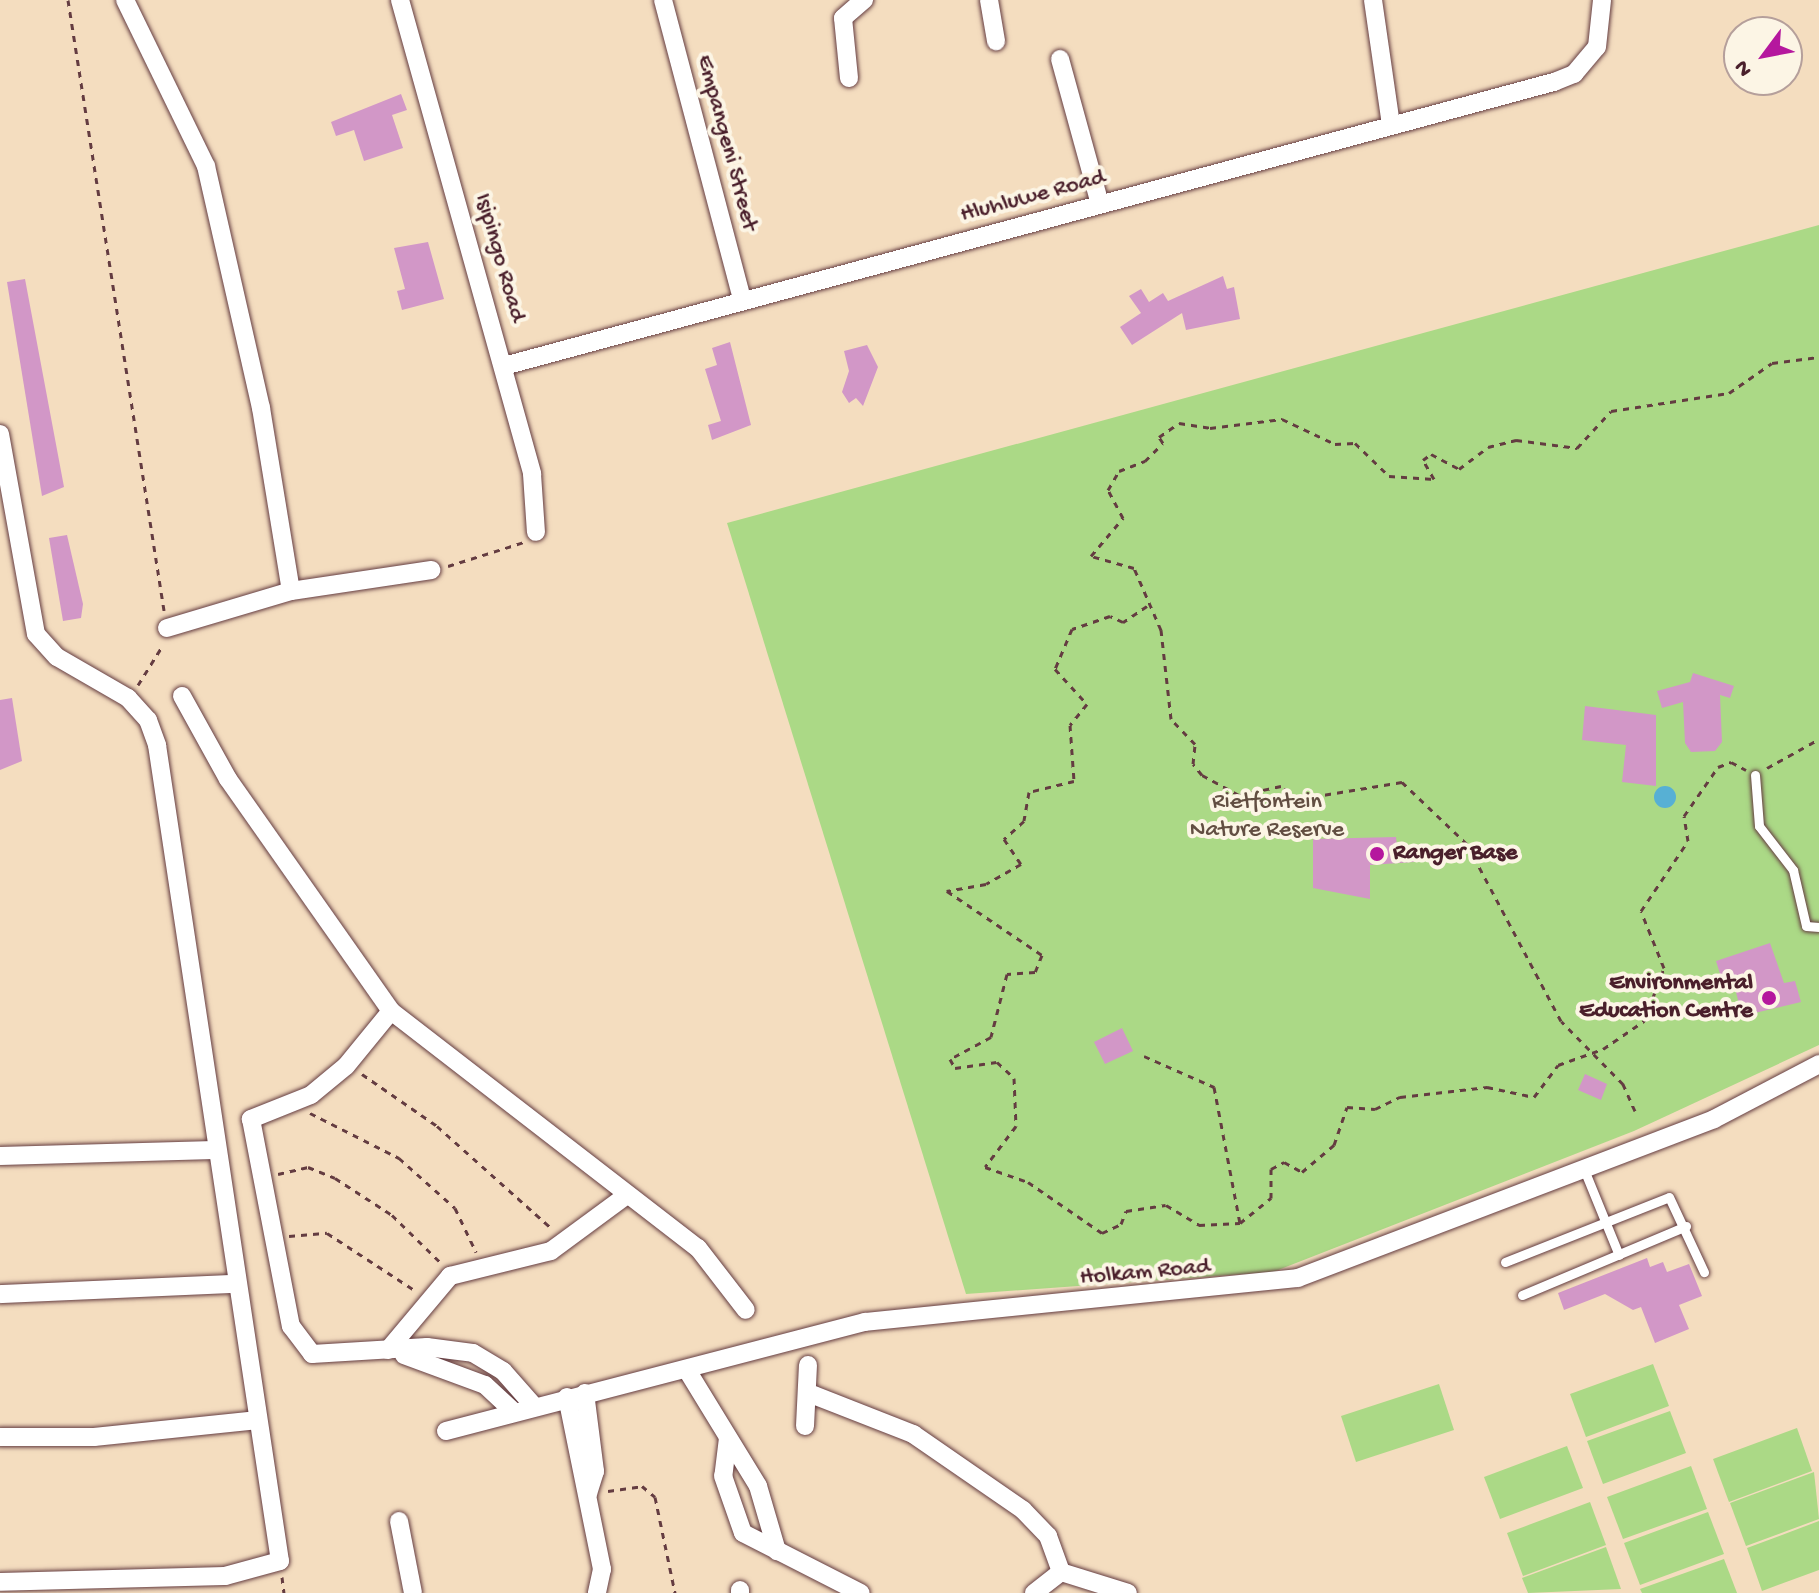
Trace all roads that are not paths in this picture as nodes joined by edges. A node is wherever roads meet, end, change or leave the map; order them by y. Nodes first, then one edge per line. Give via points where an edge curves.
1 (125, 0) edge
2 (400, 0) edge
3 (663, 0) edge
4 (863, 0) edge
5 (989, 0) edge
6 (1373, 0) edge
7 (1602, 0) edge
8 (996, 41) dead end
9 (1060, 59) dead end
10 (849, 78) dead end
11 (1391, 125) junction
12 (1100, 204) junction
13 (742, 298) junction
14 (504, 366) junction
15 (0, 434) edge
16 (7, 520) edge
17 (536, 532) road end
18 (431, 570) road end
19 (291, 591) junction
20 (167, 628) road end
21 (182, 696) dead end
22 (1755, 775) road end
23 (1819, 927) edge
24 (391, 1011) junction
25 (1819, 1064) edge
26 (214, 1150) junction
27 (0, 1156) edge
28 (1583, 1167) junction
29 (627, 1195) junction
30 (1604, 1220) junction
31 (1686, 1226) junction
32 (1619, 1255) junction
33 (1505, 1262) dead end
34 (1704, 1272) dead end
35 (233, 1284) junction
36 (0, 1294) edge
37 (1522, 1295) dead end
38 (746, 1310) dead end
39 (388, 1350) junction
40 (808, 1365) dead end
41 (687, 1370) junction
42 (584, 1394) junction
43 (811, 1394) junction
44 (533, 1405) junction
45 (513, 1411) junction
46 (258, 1420) junction
47 (805, 1426) dead end
48 (446, 1431) dead end
49 (0, 1437) edge
50 (728, 1438) junction
51 (588, 1494) junction
52 (399, 1521) dead end
53 (777, 1551) junction
54 (1061, 1572) junction
55 (0, 1582) edge
56 (413, 1593) edge
57 (597, 1593) edge
58 (861, 1593) edge
59 (1034, 1593) edge
60 (1128, 1593) edge

1 - 19 street via 206,166 261,408
2 - 14 street, Isipingo Road
3 - 13 street, Empangeni Street
4 - 10 street via 843,18
5 - 8 street
6 - 11 street
7 - 11 street, Hluhluwe Road via 1597,47 1574,74
9 - 12 street
11 - 12 street, Hluhluwe Road
12 - 13 street, Hluhluwe Road
13 - 14 street, Hluhluwe Road
14 - 17 street, Isipingo Road via 532,474
15 - 16 street
16 - 26 street via 36,634 57,657 128,698 148,720 159,758
18 - 19 street
19 - 20 street
21 - 24 street via 236,792
22 - 23 lane via 1759,826 1793,870 1806,926
24 - 29 street
24 - 39 street via 346,1066 290,1106 251,1119 299,1345 312,1354
25 - 28 street, Holkam Road via 1714,1119
26 - 27 street
26 - 35 street
28 - 30 lane
28 - 41 street, Holkam Road via 1262,1287 896,1318
29 - 38 street via 698,1248
29 - 39 street via 536,1257 477,1264 450,1276
30 - 31 lane via 1669,1197
30 - 32 lane
30 - 33 lane
31 - 32 lane
31 - 34 lane
32 - 37 lane
35 - 36 street
35 - 46 street
39 - 44 street via 473,1353 503,1371
39 - 45 street via 485,1385
40 - 43 street
41 - 42 street, Holkam Road
41 - 50 street
42 - 44 street, Holkam Road
42 - 51 street
42 - 51 street via 604,1443 595,1456
43 - 47 street
43 - 54 street via 913,1434 1023,1510 1048,1536
44 - 45 street, Holkam Road
45 - 48 street, Holkam Road
46 - 49 street via 94,1437
46 - 55 street via 280,1561 225,1576
50 - 53 street via 758,1486
50 - 53 street via 723,1476 738,1524 750,1540
51 - 57 street via 602,1569
52 - 56 street
53 - 58 street
54 - 59 street
54 - 60 street

